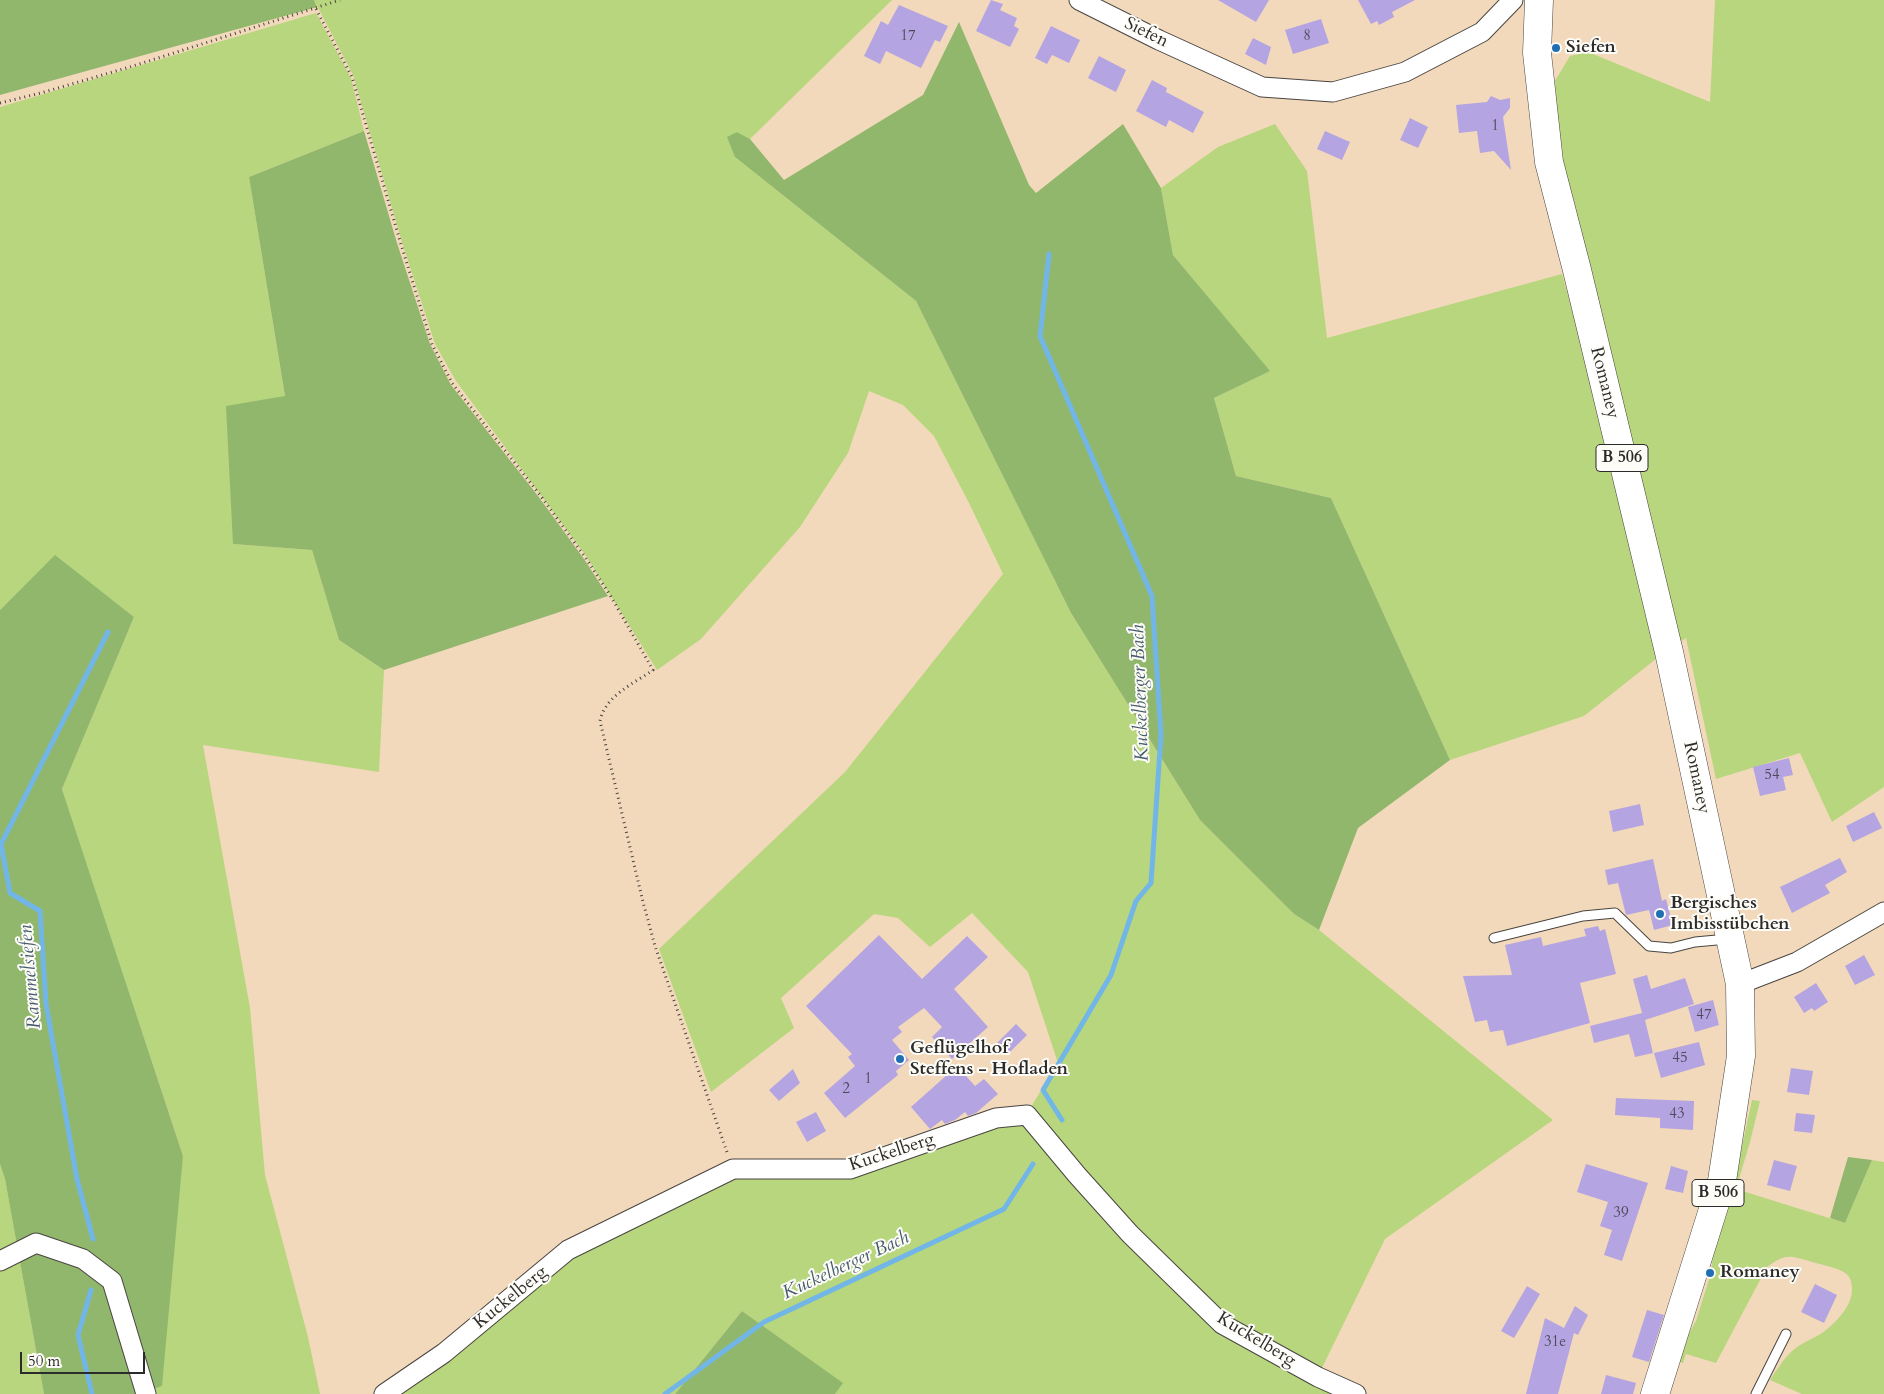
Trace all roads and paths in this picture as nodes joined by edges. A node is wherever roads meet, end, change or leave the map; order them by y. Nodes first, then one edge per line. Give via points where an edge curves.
1 (340, 0) edge
2 (1079, 0) edge
3 (1514, 0) edge
4 (1539, 0) edge
5 (316, 9) junction
6 (0, 103) edge
7 (1884, 912) edge
8 (1494, 938) dead end
9 (1730, 939) junction
10 (1740, 984) junction
11 (733, 1168) junction
12 (0, 1261) edge
13 (1786, 1334) dead end
14 (146, 1394) edge
15 (384, 1394) edge
16 (1356, 1394) edge
17 (1655, 1394) edge
18 (1756, 1394) edge

1 - 5 path
2 - 3 street, Siefen via 1262,87 1333,92 1405,72 1482,32
4 - 9 main road, Romaney / B 506 via 1537,53 1549,162 1664,633
5 - 6 path
5 - 11 path via 352,77 432,344 452,383 585,557 653,670 613,698 602,710 600,720 655,946
7 - 10 street via 1797,962
8 - 9 lane via 1584,916 1615,913 1649,946 1671,948
9 - 10 main road, Romaney / B 506
10 - 17 main road, Romaney / B 506 via 1741,1056 1722,1181
11 - 15 street, Kuckelberg via 568,1250 444,1353
11 - 16 street, Kuckelberg via 850,1169 996,1118 1027,1115 1130,1234 1222,1324 1318,1377
12 - 14 street via 36,1243 84,1259 112,1281
13 - 18 lane

